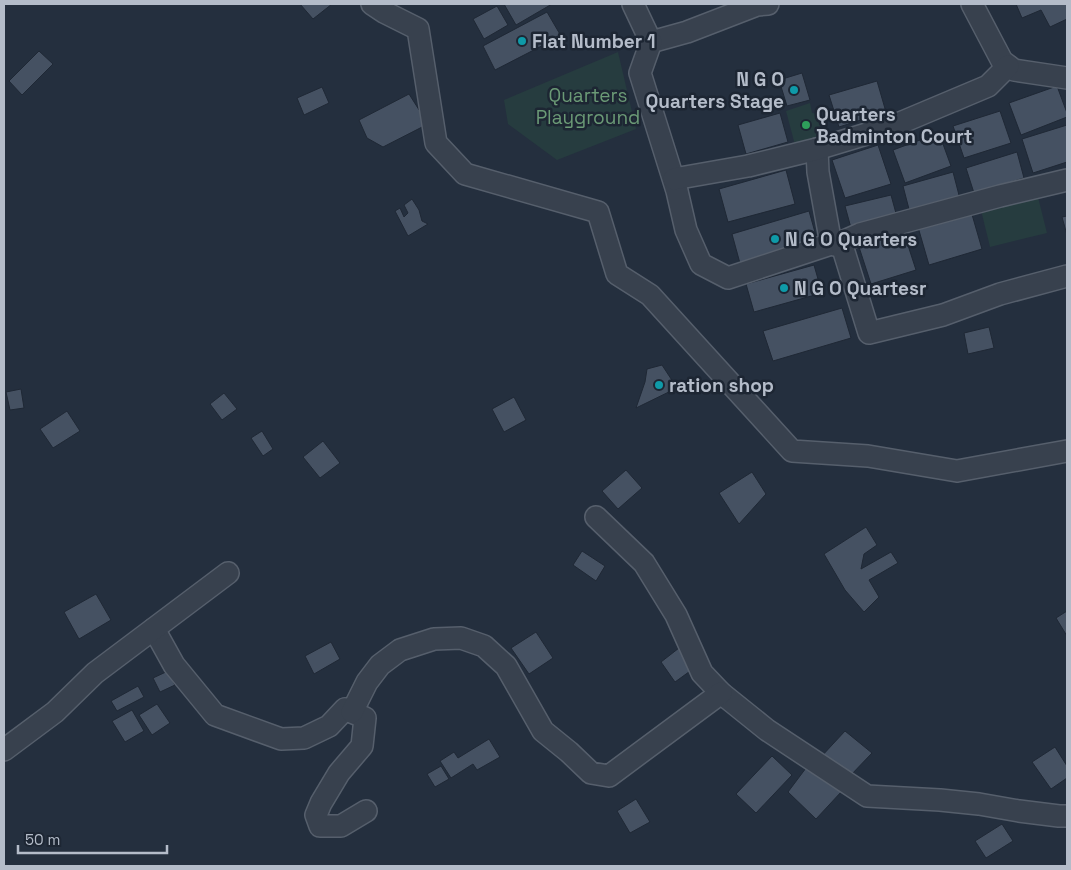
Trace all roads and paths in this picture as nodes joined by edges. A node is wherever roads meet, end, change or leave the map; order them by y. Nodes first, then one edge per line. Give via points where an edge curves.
1 (372, 4) edge
2 (633, 4) edge
3 (768, 4) edge
4 (972, 4) edge
5 (651, 42) junction
6 (1008, 66) junction
7 (1067, 78) edge
8 (817, 150) junction
9 (674, 179) junction
10 (1067, 180) edge
11 (836, 243) junction
12 (1067, 276) edge
13 (1067, 452) edge
14 (596, 517) dead end
15 (228, 573) dead end
16 (154, 629) junction
17 (722, 693) junction
18 (352, 712) junction
19 (4, 750) edge
20 (366, 812) dead end
21 (1067, 816) edge

1 - 13 street via 418,29 436,143 459,168 465,174 598,212 617,274 650,294 792,451 868,456 957,471
2 - 5 street
3 - 5 street
4 - 6 street via 1002,61
5 - 9 street via 640,73
6 - 7 street via 1014,70
6 - 8 street via 988,86 893,126
8 - 9 street
8 - 11 street via 818,172
9 - 11 street via 686,230 700,264 728,278
10 - 11 street
11 - 12 street via 869,333 943,315 1000,294
14 - 17 street via 644,563 676,615 702,673
15 - 16 street
16 - 18 street via 174,665 216,715 281,739 304,738 329,726 346,709
16 - 19 street via 95,673 55,712
17 - 18 street via 610,776 591,773 543,732 506,666 484,646 461,638 434,639 400,650 380,665
17 - 21 street via 767,730 867,796 940,800
18 - 20 street via 366,718 362,746 339,773 316,815 320,826 341,826

